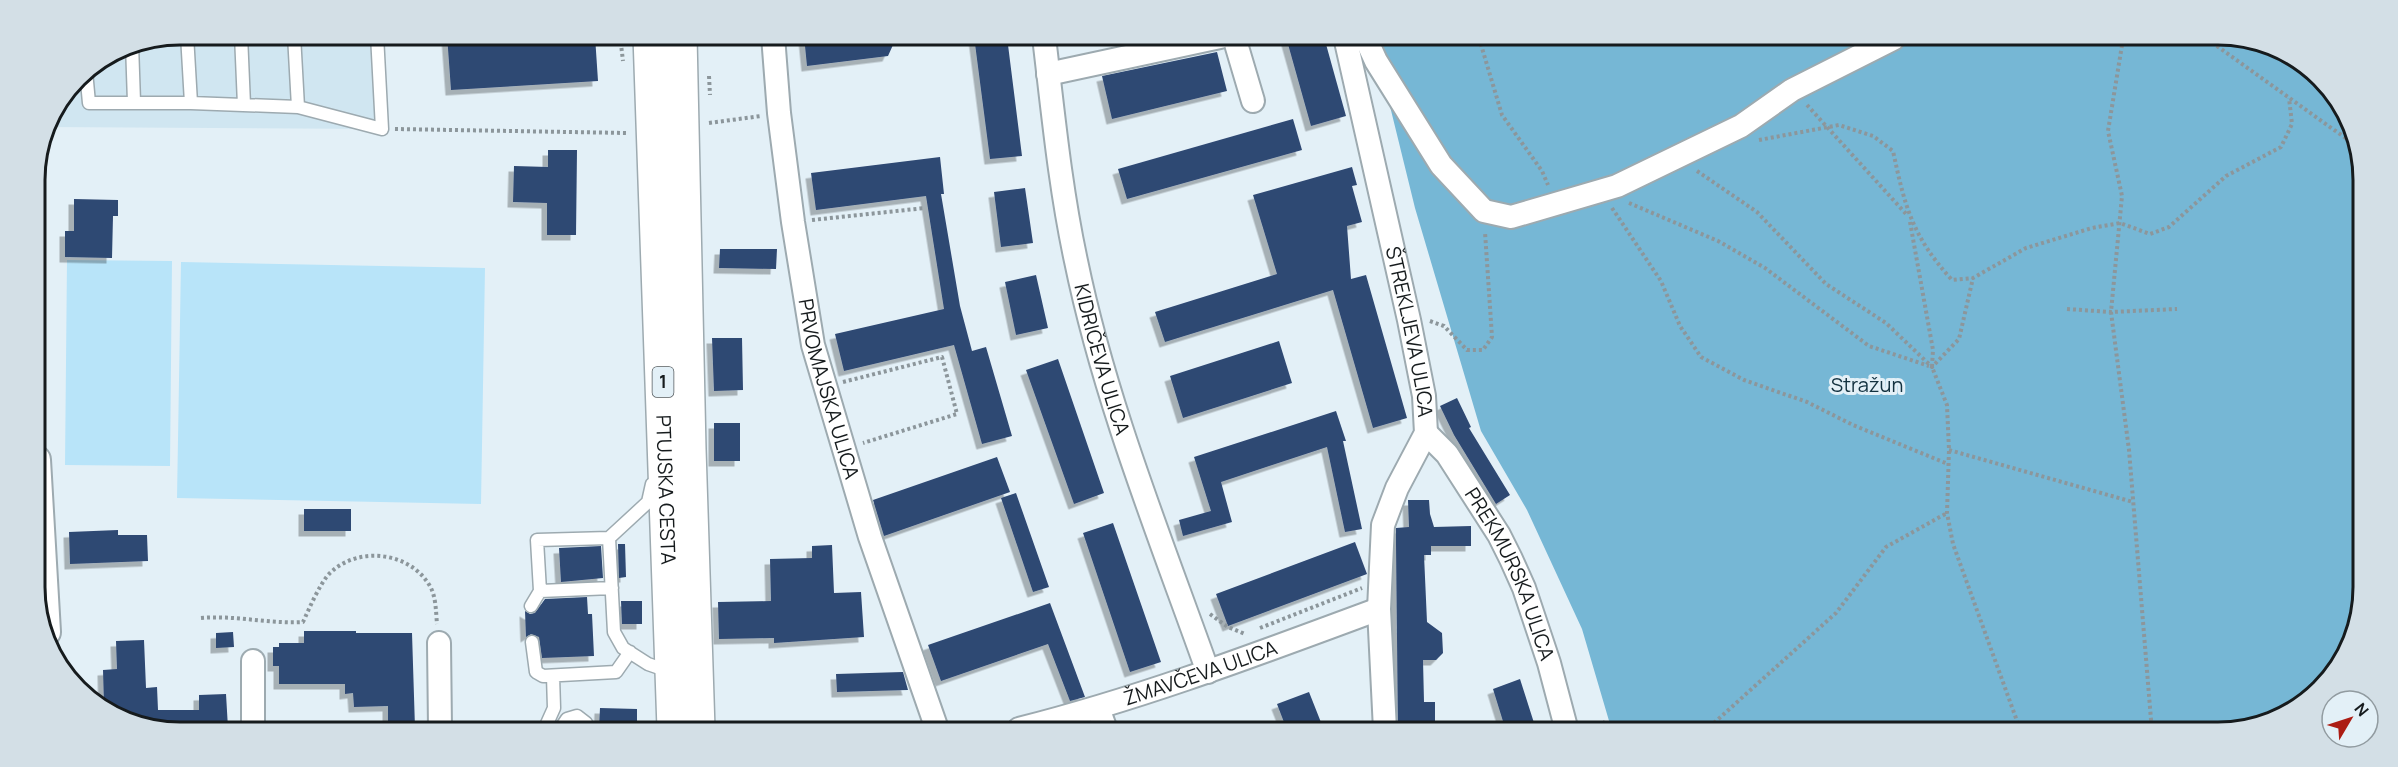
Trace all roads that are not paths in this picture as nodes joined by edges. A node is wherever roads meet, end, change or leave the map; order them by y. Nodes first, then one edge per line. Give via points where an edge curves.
1 (188, 45) edge
2 (241, 45) edge
3 (295, 45) edge
4 (377, 45) edge
5 (650, 45) edge
6 (680, 45) edge
7 (774, 45) edge
8 (1045, 45) edge
9 (1183, 45) edge
10 (1236, 45) edge
11 (1347, 45) edge
12 (1369, 45) edge
13 (1881, 45) edge
14 (132, 54) edge
15 (1048, 74) junction
16 (87, 83) edge
17 (1253, 101) dead end
18 (134, 102) junction
19 (191, 103) junction
20 (244, 105) junction
21 (298, 107) junction
22 (664, 419) junction
23 (1426, 433) junction
24 (651, 454) dead end
25 (652, 475) dead end
26 (609, 538) junction
27 (612, 588) junction
28 (540, 591) junction
29 (531, 606) dead end
30 (1379, 609) junction
31 (532, 642) dead end
32 (439, 643) road end
33 (630, 652) junction
34 (253, 661) dead end
35 (672, 672) junction
36 (1208, 672) junction
37 (553, 676) junction
38 (1098, 708) junction
39 (253, 722) edge
40 (440, 722) edge
41 (548, 722) edge
42 (565, 722) edge
43 (585, 722) edge
44 (674, 722) edge
45 (698, 722) edge
46 (935, 722) edge
47 (1045, 722) edge
48 (1103, 722) edge
49 (1385, 722) edge
50 (1565, 722) edge

1 - 19 lane
2 - 20 lane
3 - 21 lane
4 - 21 lane via 382,129
5 - 22 main road, PTUJSKA CESTA / 1
6 - 45 main road, PTUJSKA CESTA / 1
7 - 46 street, PRVOMAJSKA ULICA via 793,222 813,345 870,537
8 - 15 street, KIDRIČEVA ULICA
9 - 15 street
10 - 17 street
11 - 23 street, ŠTREKLJEVA ULICA via 1421,377
12 - 13 street via 1441,165 1484,211 1511,217 1601,192 1741,126 1792,90
14 - 18 lane
15 - 36 street, KIDRIČEVA ULICA via 1076,262 1108,388
16 - 18 lane via 89,103
18 - 19 lane
19 - 20 lane
20 - 21 lane
22 - 24 lane
22 - 35 main road, PTUJSKA CESTA / 1
23 - 30 street, ŠTREKLJEVA ULICA via 1396,488 1383,525
23 - 50 street, PREKMURSKA ULICA via 1448,454 1507,551 1524,588
25 - 26 lane via 648,502
26 - 27 lane
26 - 28 lane via 537,540
27 - 28 lane
27 - 33 lane via 614,632
28 - 29 lane
30 - 36 street, ŽMAVČEVA ULICA
30 - 49 street, ŠTREKLJEVA ULICA
31 - 37 lane via 536,672
32 - 40 street
33 - 35 lane via 648,664
33 - 37 lane via 616,672
34 - 39 street
35 - 44 main road, PTUJSKA CESTA / 1
36 - 38 street, ŽMAVČEVA ULICA
37 - 41 lane via 554,708
38 - 47 street, ŽMAVČEVA ULICA
38 - 48 street
42 - 43 lane via 577,716

